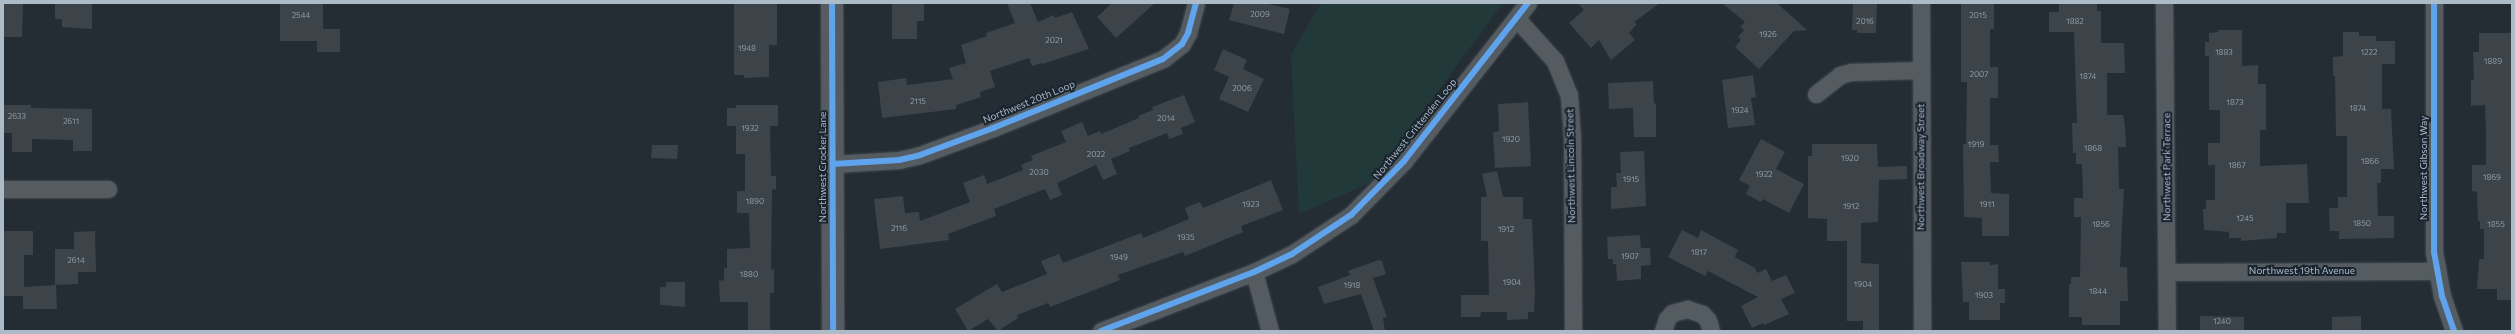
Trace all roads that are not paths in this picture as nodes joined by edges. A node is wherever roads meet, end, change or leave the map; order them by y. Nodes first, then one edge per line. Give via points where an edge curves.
1 (832, 3) edge
2 (1196, 3) edge
3 (1528, 3) edge
4 (1921, 3) edge
5 (2164, 3) edge
6 (2434, 3) edge
7 (1517, 19) junction
8 (1921, 70) junction
9 (1816, 94) dead end
10 (833, 164) junction
11 (3, 189) edge
12 (108, 189) dead end
13 (2436, 269) junction
14 (1254, 272) junction
15 (2167, 272) junction
16 (833, 331) edge
17 (1101, 331) edge
18 (1270, 331) edge
19 (1573, 331) edge
20 (1663, 331) edge
21 (1711, 331) edge
22 (1922, 331) edge
23 (2167, 331) edge
24 (2454, 331) edge

1 - 10 street, Northwest Crocker Lane
2 - 10 street, Northwest 20th Loop via 1190,29 1182,44 1163,59 920,155 899,160
3 - 7 street, Northwest Crittenden Loop
4 - 8 street, Northwest Broadway Street
5 - 15 street, Northwest Park Terrace
6 - 13 street, Northwest Gibson Way via 2433,190
7 - 14 street, Northwest Crittenden Loop via 1404,161 1370,198 1331,230 1292,254
7 - 19 street, Northwest Lincoln Street via 1555,61 1569,95 1572,138
8 - 9 street via 1851,72 1840,75
8 - 22 street, Northwest Broadway Street
10 - 16 street, Northwest Crocker Lane
11 - 12 street
13 - 15 street, Northwest 19th Avenue
13 - 24 street, Northwest Gibson Way
14 - 17 street, Northwest Crittenden Loop
14 - 18 street
15 - 23 street, Northwest Park Terrace
20 - 21 street via 1672,313 1688,309 1702,314 1708,320

